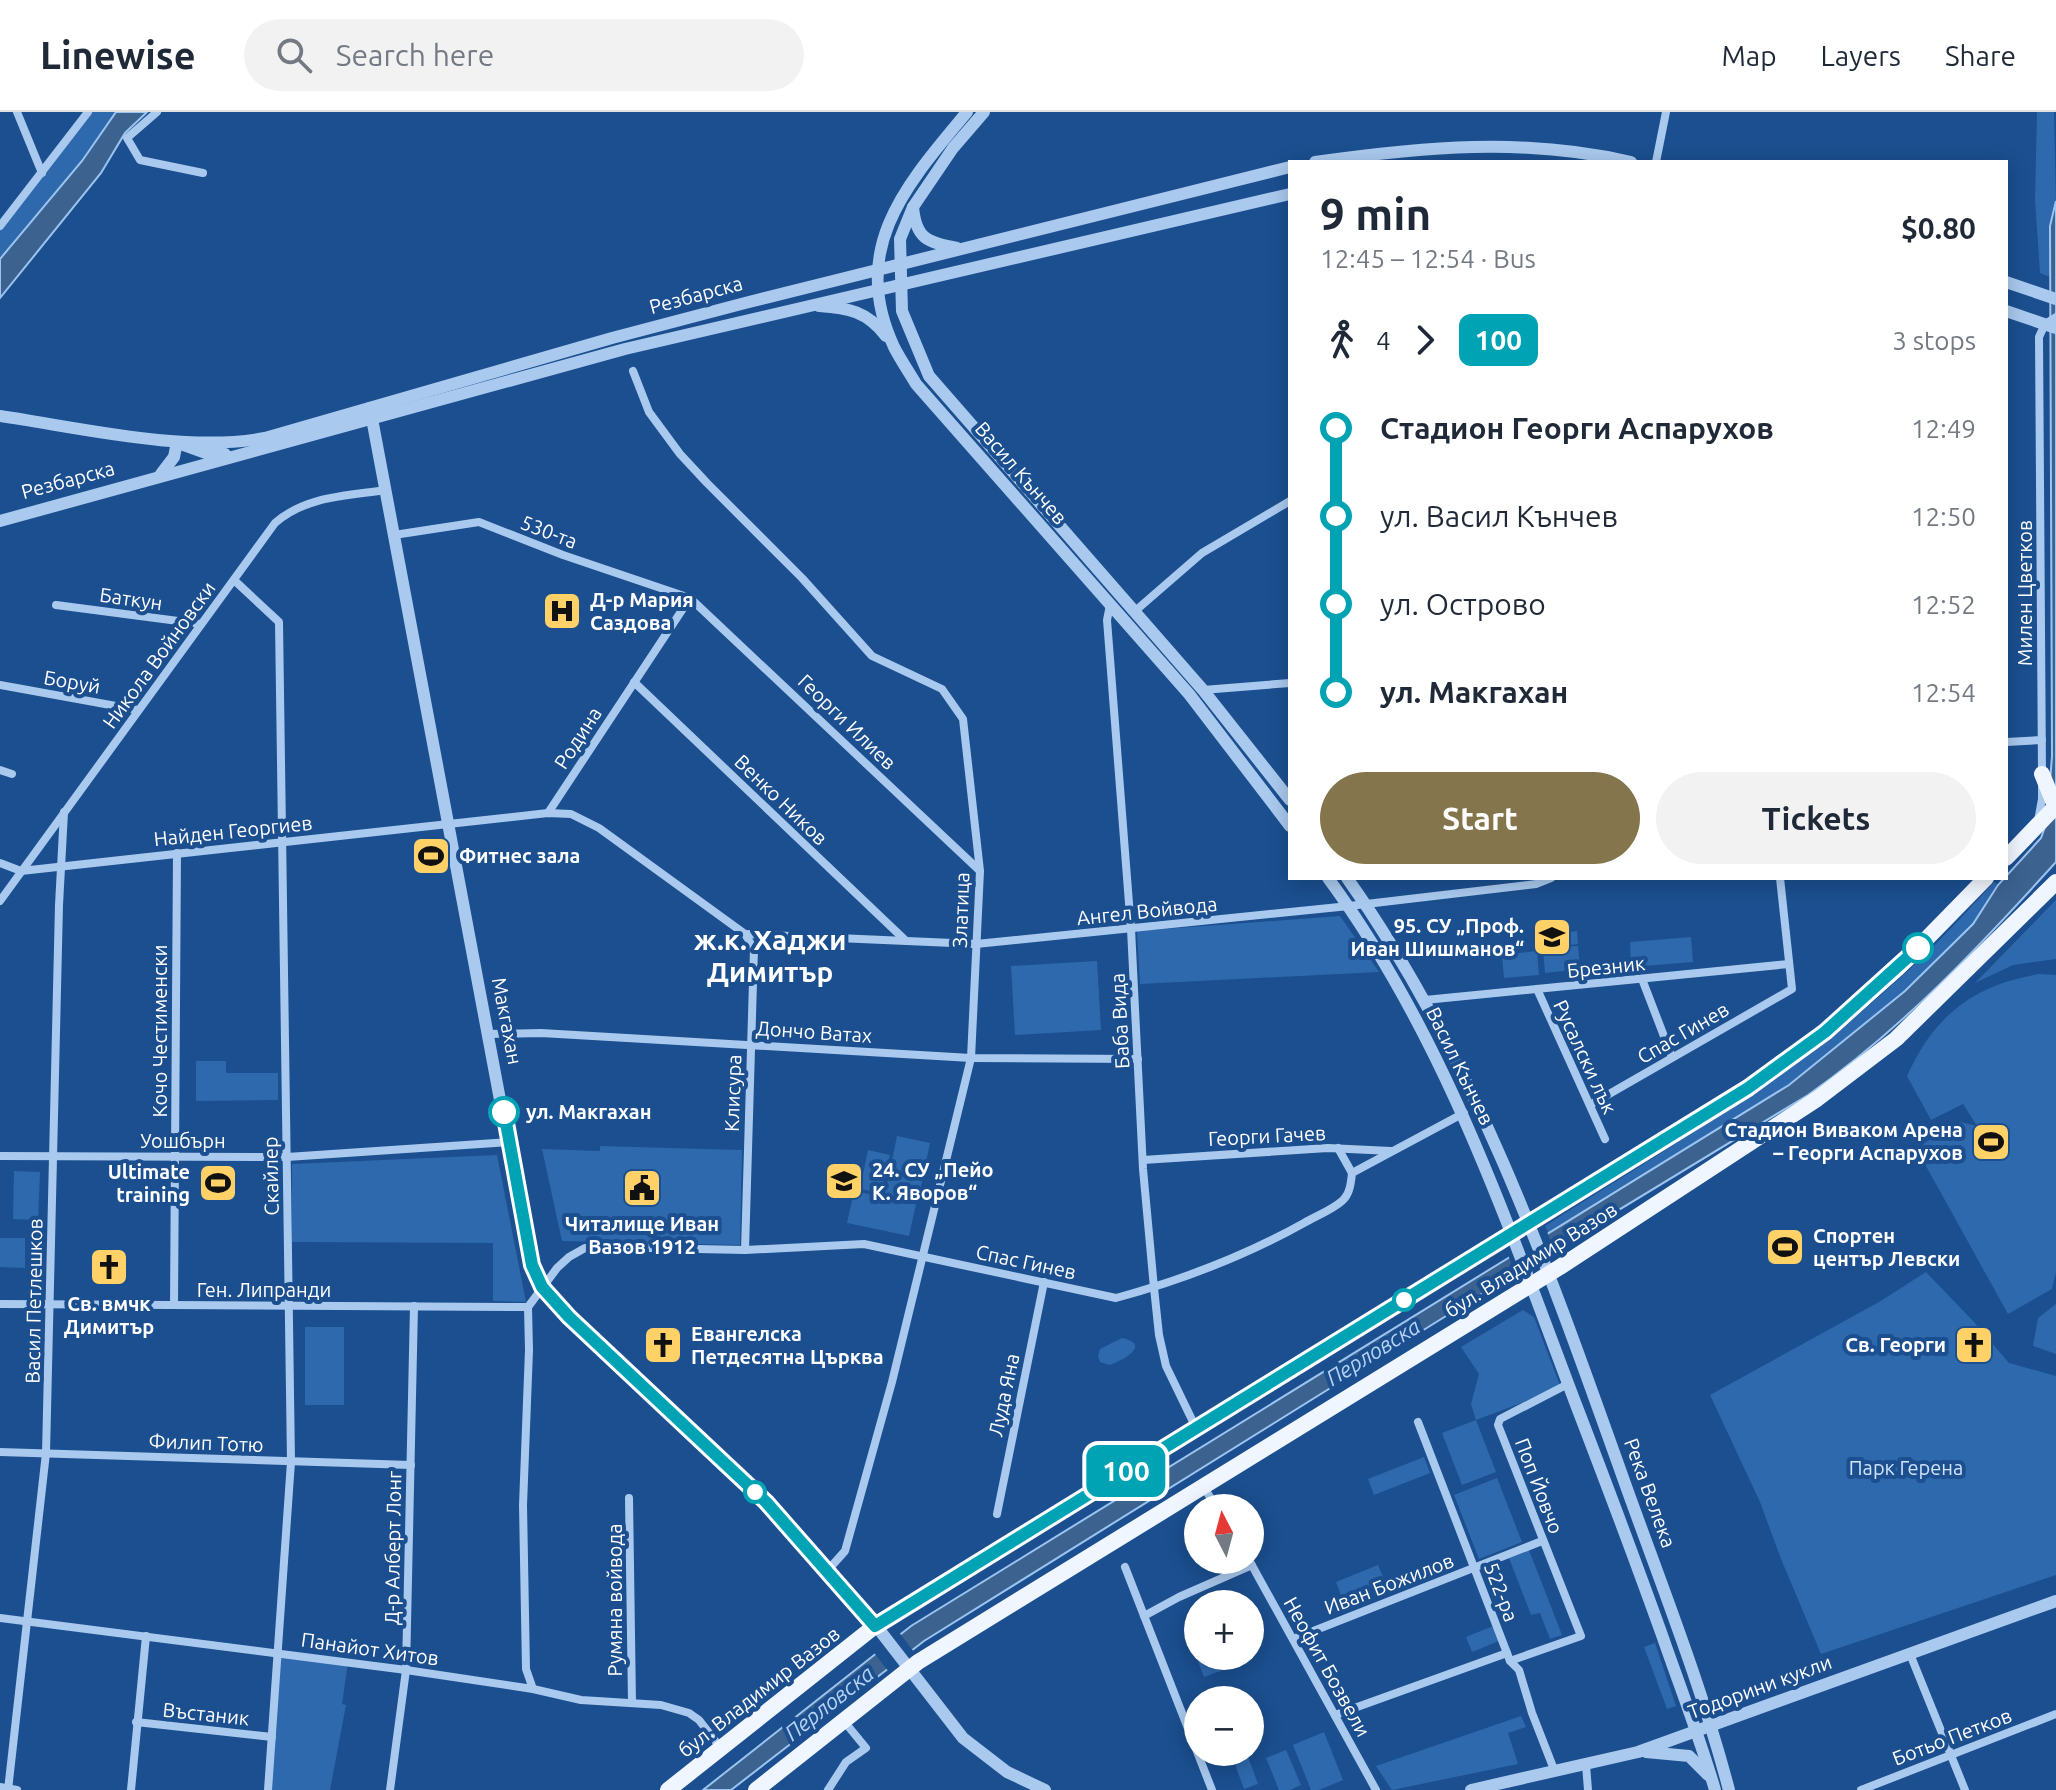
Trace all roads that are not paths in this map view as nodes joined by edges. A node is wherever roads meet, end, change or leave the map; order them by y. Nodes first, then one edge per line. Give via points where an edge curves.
1 (17, 112) edge
2 (88, 112) edge
3 (157, 112) edge
4 (967, 112) edge
5 (984, 112) edge
6 (1666, 112) edge
7 (1329, 160) edge
8 (1616, 160) edge
9 (1656, 160) edge
10 (1288, 167) edge
11 (42, 173) junction
12 (203, 173) dead end
13 (1288, 194) edge
14 (913, 207) junction
15 (0, 226) edge
16 (960, 248) junction
17 (899, 264) junction
18 (877, 270) junction
19 (2008, 283) edge
20 (900, 284) junction
21 (878, 289) junction
22 (2056, 299) edge
23 (807, 305) junction
24 (2008, 312) edge
25 (2052, 323) edge
26 (894, 347) junction
27 (633, 371) dead end
28 (371, 413) junction
29 (0, 416) edge
30 (177, 442) junction
31 (240, 454) junction
32 (159, 477) junction
33 (386, 490) junction
34 (1288, 502) edge
35 (0, 521) edge
36 (394, 535) junction
37 (234, 580) junction
38 (690, 598) junction
39 (56, 605) dead end
40 (1110, 605) junction
41 (1134, 612) junction
42 (201, 624) junction
43 (634, 682) junction
44 (1288, 683) edge
45 (0, 685) edge
46 (1203, 690) junction
47 (138, 710) junction
48 (2042, 740) junction
49 (2008, 742) edge
50 (0, 770) edge
51 (12, 774) dead end
52 (2042, 774) junction
53 (1285, 786) edge
54 (2056, 807) edge
55 (64, 812) junction
56 (548, 813) junction
57 (1288, 823) edge
58 (449, 824) junction
59 (2036, 827) junction
60 (283, 842) junction
61 (177, 853) junction
62 (2008, 856) edge
63 (0, 863) edge
64 (60, 865) junction
65 (21, 871) junction
66 (980, 871) junction
67 (1330, 880) edge
68 (1348, 880) edge
69 (1780, 880) edge
70 (1984, 880) edge
71 (1536, 881) edge
72 (2056, 882) edge
73 (0, 901) edge
74 (1366, 904) junction
75 (1349, 906) junction
76 (1131, 929) junction
77 (745, 934) junction
78 (906, 940) junction
79 (976, 944) junction
80 (1789, 964) junction
81 (1642, 979) junction
82 (1537, 989) junction
83 (1425, 1000) junction
84 (489, 1034) junction
85 (750, 1044) junction
86 (1672, 1057) junction
87 (971, 1058) junction
88 (1138, 1059) junction
89 (1590, 1105) junction
90 (1464, 1113) junction
91 (1605, 1139) dead end
92 (510, 1142) junction
93 (1338, 1148) junction
94 (1392, 1151) junction
95 (0, 1156) edge
96 (53, 1156) junction
97 (176, 1157) junction
98 (287, 1157) junction
99 (1143, 1160) junction
100 (1352, 1173) junction
101 (1530, 1228) junction
102 (1514, 1238) junction
103 (745, 1250) junction
104 (923, 1255) junction
105 (1547, 1268) junction
106 (1530, 1278) junction
107 (1044, 1282) junction
108 (542, 1287) junction
109 (1154, 1288) junction
110 (0, 1304) edge
111 (50, 1305) junction
112 (174, 1305) junction
113 (289, 1306) junction
114 (414, 1306) junction
115 (528, 1307) junction
116 (1568, 1384) junction
117 (1418, 1422) dead end
118 (1196, 1428) junction
119 (0, 1452) edge
120 (46, 1453) junction
121 (291, 1462) junction
122 (411, 1465) junction
123 (1203, 1485) junction
124 (1208, 1494) edge
125 (629, 1498) dead end
126 (997, 1514) dead end
127 (1542, 1541) junction
128 (1125, 1567) dead end
129 (1474, 1568) junction
130 (828, 1570) junction
131 (1226, 1574) edge
132 (1257, 1574) edge
133 (2056, 1601) edge
134 (1144, 1616) junction
135 (0, 1618) edge
136 (29, 1622) junction
137 (880, 1632) junction
138 (146, 1636) junction
139 (1293, 1639) junction
140 (278, 1653) junction
141 (1910, 1654) junction
142 (1509, 1657) junction
143 (906, 1665) junction
144 (406, 1670) junction
145 (533, 1689) junction
146 (632, 1702) junction
147 (2056, 1714) edge
148 (1335, 1715) junction
149 (843, 1720) junction
150 (136, 1722) junction
151 (1712, 1727) junction
152 (1697, 1732) junction
153 (272, 1737) junction
154 (720, 1747) junction
155 (1638, 1752) junction
156 (1950, 1754) junction
157 (1586, 1765) junction
158 (1555, 1772) junction
159 (1714, 1785) edge
160 (8, 1789) edge
161 (131, 1790) edge
162 (268, 1790) edge
163 (390, 1790) edge
164 (668, 1790) edge
165 (756, 1790) edge
166 (828, 1790) edge
167 (1045, 1790) edge
168 (1212, 1790) edge
169 (1376, 1790) edge
170 (1471, 1790) edge
171 (1588, 1790) edge
172 (1729, 1790) edge
173 (1861, 1790) edge
174 (1965, 1790) edge

1 - 11 street
2 - 11 street
3 - 12 street via 127,138 140,160
4 - 18 street, Васил Кънчев via 896,203
5 - 14 street, Васил Кънчев
6 - 9 street
7 - 8 street via 1411,148 1513,146
10 - 16 street, Резбарска
11 - 15 street
13 - 20 street, Резбарска
14 - 16 street via 915,225 924,237
14 - 17 street, Васил Кънчев via 900,239
16 - 17 street, Резбарска
17 - 18 street, Резбарска
17 - 20 street, Васил Кънчев
18 - 21 street, Васил Кънчев
18 - 28 street, Резбарска via 627,334
19 - 22 street
20 - 21 street, Резбарска
20 - 41 street, Васил Кънчев via 902,311 929,376
21 - 23 street, Резбарска
21 - 26 street, Васил Кънчев
23 - 26 street via 863,313
23 - 28 street, Резбарска
24 - 25 street
25 - 48 street, Милен Цветков via 2039,337
26 - 40 street, Васил Кънчев via 916,384
27 - 66 street, Златица via 649,412 680,454 872,656 942,689 951,700 963,719
28 - 30 street, Резбарска via 256,440
28 - 31 street, Резбарска
28 - 33 street, Макгахан
29 - 30 street
30 - 31 street, Резбарска via 206,453
30 - 32 street via 174,457
31 - 32 street, Резбарска
32 - 35 street, Резбарска
33 - 36 street, Макгахан
33 - 37 street, Никола Войновски via 291,510 275,523
34 - 41 street via 1202,553
36 - 38 street, 530-та via 479,522
36 - 58 street, Макгахан
37 - 42 street, Никола Войновски
37 - 60 street, Скайлер via 279,622
38 - 43 street, Родина
38 - 66 street, Георги Илиев
39 - 42 street, Баткун
40 - 57 street, Васил Кънчев via 1189,694
40 - 76 street, Баба Вида
41 - 46 street, Васил Кънчев
42 - 47 street, Никола Войновски
43 - 56 street, Родина
43 - 78 street, Венко Ников
44 - 46 street
45 - 47 street, Боруй
46 - 53 street, Васил Кънчев
47 - 55 street, Никола Войновски
48 - 49 street
48 - 52 street, Милен Цветков
50 - 51 street
52 - 54 main road
52 - 59 street, Милен Цветков
54 - 59 main road
55 - 64 street, Васил Петлешков
55 - 65 street, Никола Войновски
56 - 58 street
56 - 77 street via 571,814 599,828
58 - 60 street, Найден Георгиев
58 - 84 street, Макгахан
59 - 62 main road
60 - 61 street, Найден Георгиев
60 - 98 street, Скайлер
61 - 64 street, Найден Георгиев
61 - 97 street, Кочо Честименски
63 - 65 street
64 - 65 street, Найден Георгиев
64 - 96 street, Васил Петлешков
65 - 73 street, Никола Войновски
66 - 79 street, Златица
67 - 75 street, Васил Кънчев
68 - 74 street, Васил Кънчев
69 - 80 street
70 - 101 main road, бул. Владимир Вазов via 1898,968 1825,1032 1748,1088
71 - 74 street, Ангел Войвода
72 - 105 main road, бул. Владимир Вазов via 1865,1064
74 - 75 street, Ангел Войвода
74 - 83 street, Васил Кънчев
75 - 76 street, Ангел Войвода
75 - 90 street, Васил Кънчев
76 - 79 street, Ангел Войвода
76 - 88 street, Баба Вида
77 - 78 street, Ангел Войвода
77 - 85 street, Клисура via 754,949
78 - 79 street, Ангел Войвода
79 - 87 street, Златица
80 - 81 street, Брезник
80 - 86 street, Спас Гинев via 1792,989
81 - 82 street, Брезник
81 - 86 street
82 - 83 street, Брезник
82 - 89 street, Русалски лък
83 - 101 street, Васил Кънчев
84 - 85 street, Дончо Ватах
84 - 92 street, Макгахан
85 - 87 street, Дончо Ватах
85 - 103 street, Клисура
86 - 89 street, Спас Гинев
87 - 88 street, Дончо Ватах
87 - 104 street, Златица
88 - 99 street, Баба Вида
89 - 91 street, Русалски лък
90 - 94 street
90 - 102 street, Васил Кънчев
92 - 98 street, Уошбърн
92 - 108 street, Макгахан via 529,1254
93 - 94 street, Георги Гачев
93 - 99 street, Георги Гачев
93 - 100 street
94 - 100 street
95 - 96 street, Уошбърн
96 - 97 street, Уошбърн
96 - 111 street, Васил Петлешков
97 - 98 street, Уошбърн
97 - 112 street, Кочо Честименски
98 - 113 street, Скайлер
99 - 109 street, Баба Вида
100 - 109 street, Спас Гинев via 1342,1201 1229,1261
101 - 102 main road, бул. Владимир Вазов
101 - 105 street, Васил Кънчев
102 - 106 street, Васил Кънчев
102 - 118 main road, бул. Владимир Вазов
103 - 104 street, Спас Гинев via 864,1244
103 - 108 street, Спас Гинев via 585,1248 569,1257
104 - 107 street, Спас Гинев
104 - 130 street, Златица via 845,1551
105 - 106 main road, бул. Владимир Вазов
105 - 151 street, Река Велека
106 - 116 street, Река Велека
106 - 123 main road, бул. Владимир Вазов
107 - 109 street, Спас Гинев via 1116,1298
107 - 126 street, Луда Яна
108 - 115 street
108 - 130 street via 766,1502
109 - 118 street, Баба Вида via 1166,1366
110 - 111 street, Ген. Липранди
111 - 112 street, Ген. Липранди
111 - 120 street, Васил Петлешков
112 - 113 street, Ген. Липранди
113 - 114 street, Ген. Липранди
113 - 121 street, Скайлер
114 - 115 street, Ген. Липранди
114 - 122 street, Д-р Алберт Лонг
115 - 145 street via 523,1505 526,1669
116 - 127 street, Поп Йовчо via 1498,1421
116 - 152 street, Река Велека
117 - 129 street, 522-ра
118 - 137 main road, бул. Владимир Вазов
119 - 120 street, Филип Тотю
120 - 121 street, Филип Тотю
120 - 136 street, Васил Петлешков
121 - 122 street, Филип Тотю
121 - 140 street, Скайлер
122 - 144 street, Д-р Алберт Лонг
123 - 124 street
123 - 143 main road, бул. Владимир Вазов
125 - 146 street, Румяна войвода
127 - 129 street, Иван Божилов
127 - 142 street, Поп Йовчо via 1581,1636
128 - 134 street
129 - 139 street, Иван Божилов
129 - 142 street, 522-ра
130 - 137 street
131 - 134 street
132 - 139 street, Неофит Бозвели
133 - 141 street, Тодорини кукли
134 - 168 street
135 - 136 street, Панайот Хитов
136 - 138 street, Панайот Хитов
136 - 160 street, Васил Петлешков
137 - 143 street
137 - 154 main road, бул. Владимир Вазов
138 - 140 street, Панайот Хитов
138 - 150 street
139 - 148 street, Неофит Бозвели
140 - 144 street, Панайот Хитов
140 - 153 street, Скайлер
141 - 151 street, Тодорини кукли
141 - 156 street
142 - 148 street
142 - 158 street, 522-ра via 1519,1670
143 - 149 main road, бул. Владимир Вазов
143 - 167 street via 982,1756
144 - 145 street, Панайот Хитов
144 - 163 street, Д-р Алберт Лонг
145 - 146 street, Панайот Хитов via 581,1700
146 - 154 street, Панайот Хитов via 689,1713
147 - 156 street, Ботьо Петков
148 - 169 street, Неофит Бозвели
149 - 165 main road, бул. Владимир Вазов
149 - 166 street via 866,1748 846,1762
150 - 153 street, Въстаник
150 - 161 street
151 - 152 street, Тодорини кукли
151 - 172 street, Река Велека
152 - 155 street, Тодорини кукли
152 - 159 street, Река Велека
153 - 162 street, Скайлер
154 - 164 main road, бул. Владимир Вазов
155 - 157 street, Тодорини кукли
155 - 159 street via 1689,1756
156 - 173 street, Ботьо Петков
156 - 174 street
157 - 158 street, Тодорини кукли
157 - 171 street
158 - 170 street, Тодорини кукли

